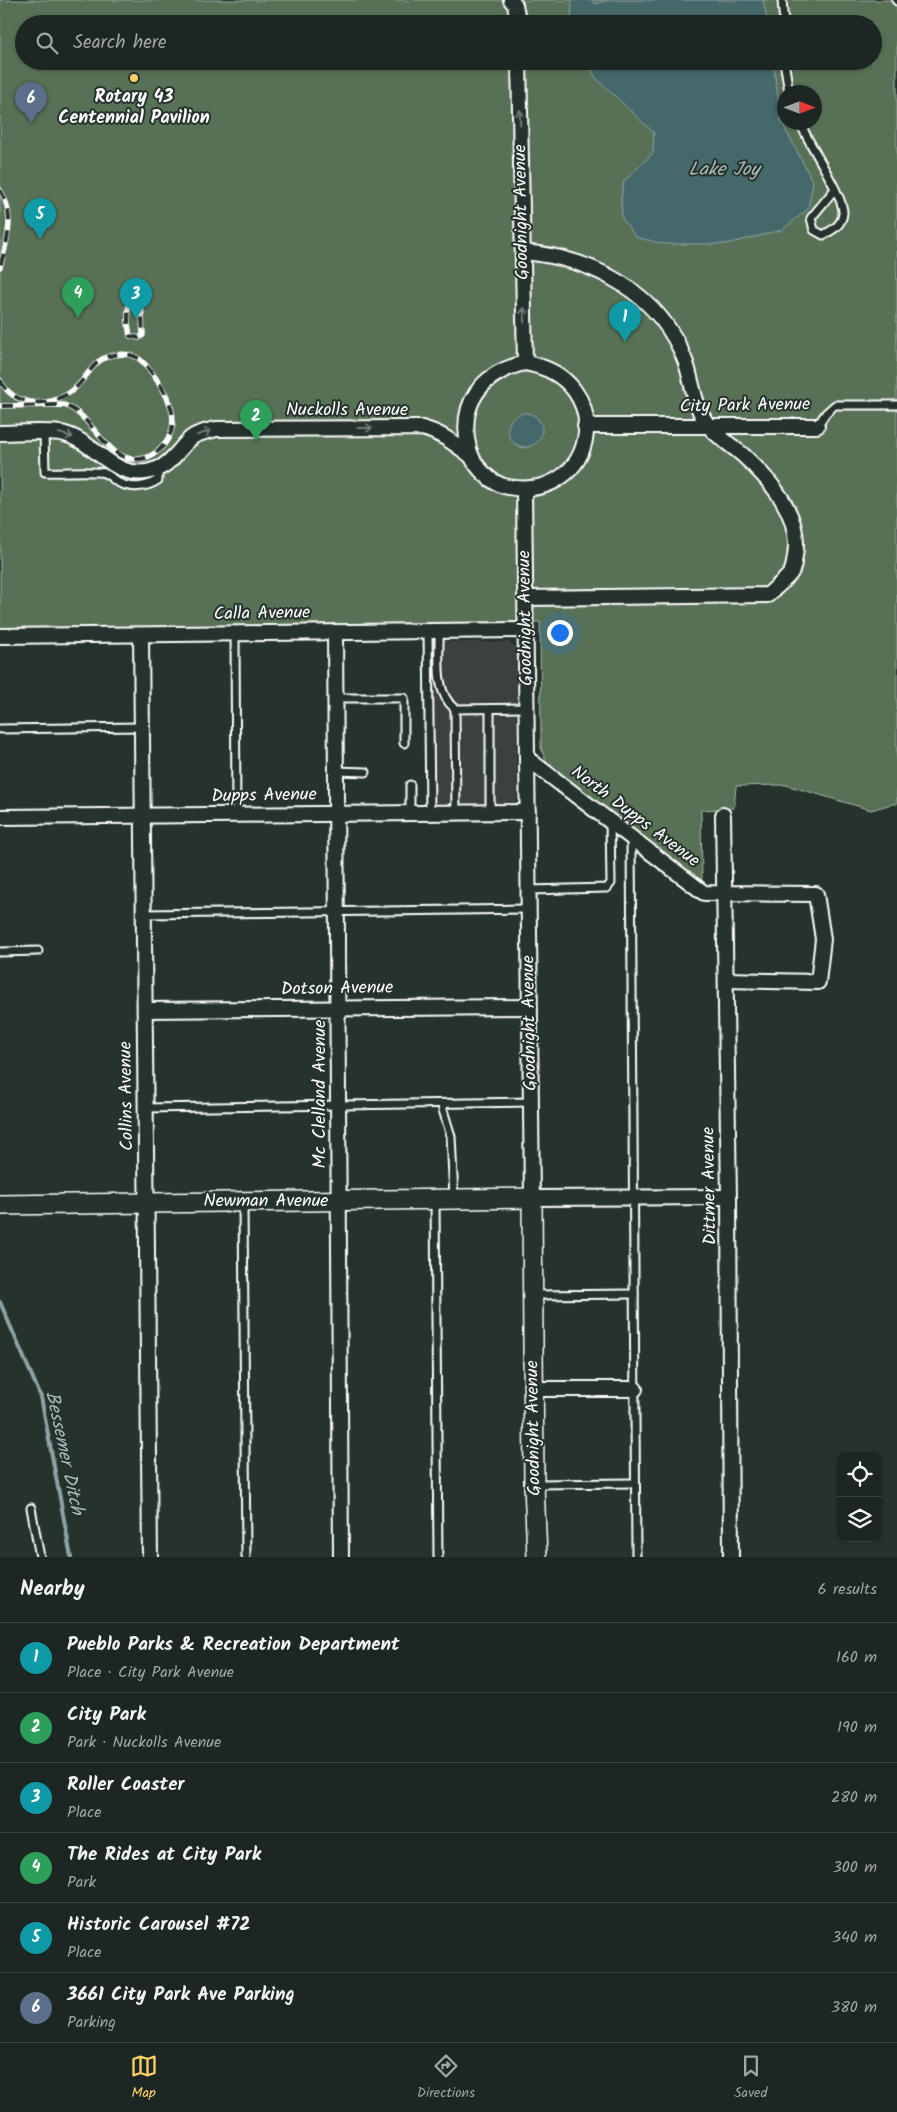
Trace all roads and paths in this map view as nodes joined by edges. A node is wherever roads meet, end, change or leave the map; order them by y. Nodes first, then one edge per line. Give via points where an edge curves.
1 (782, 0) edge
2 (515, 2) edge
3 (517, 15) edge
4 (783, 15) edge
5 (519, 70) edge
6 (785, 70) edge
7 (788, 85) edge
8 (803, 130) edge
9 (835, 189) junction
10 (523, 252) junction
11 (525, 364) junction
12 (897, 405) edge
13 (586, 426) junction
14 (709, 426) junction
15 (817, 426) joint
16 (0, 432) edge
17 (44, 433) junction
18 (471, 456) junction
19 (158, 469) junction
20 (524, 490) junction
21 (526, 598) junction
22 (526, 630) junction
23 (434, 631) junction
24 (335, 632) junction
25 (235, 633) junction
26 (141, 635) junction
27 (0, 636) edge
28 (429, 680) junction
29 (440, 680) junction
30 (335, 698) junction
31 (527, 708) junction
32 (455, 709) junction
33 (490, 709) junction
34 (141, 727) junction
35 (0, 729) edge
36 (404, 743) dead end
37 (528, 760) junction
38 (336, 771) junction
39 (366, 772) dead end
40 (410, 784) dead end
41 (528, 812) junction
42 (410, 813) junction
43 (430, 813) junction
44 (456, 813) junction
45 (490, 813) junction
46 (142, 814) junction
47 (336, 814) junction
48 (236, 816) junction
49 (723, 816) dead end
50 (0, 817) edge
51 (610, 822) junction
52 (631, 837) junction
53 (529, 890) junction
54 (724, 894) junction
55 (529, 909) junction
56 (337, 912) junction
57 (144, 914) junction
58 (38, 951) dead end
59 (0, 952) edge
60 (726, 980) junction
61 (530, 1006) junction
62 (338, 1008) junction
63 (145, 1010) junction
64 (531, 1102) junction
65 (442, 1104) junction
66 (339, 1105) junction
67 (145, 1108) junction
68 (633, 1197) junction
69 (729, 1197) junction
70 (532, 1198) junction
71 (444, 1199) junction
72 (243, 1201) junction
73 (339, 1201) junction
74 (147, 1202) junction
75 (0, 1205) edge
76 (634, 1294) junction
77 (533, 1295) junction
78 (533, 1389) junction
79 (635, 1389) junction
80 (636, 1483) junction
81 (534, 1484) junction
82 (31, 1508) dead end
83 (40, 1557) edge
84 (150, 1557) edge
85 (246, 1557) edge
86 (341, 1557) edge
87 (438, 1557) edge
88 (536, 1557) edge
89 (636, 1557) edge
90 (731, 1557) edge

1 - 4 lane
2 - 3 street
10 -> 5 street, Goodnight Avenue
6 - 7 lane
8 - 9 lane
9 - 9 lane via 841,199 843,214 836,228 823,235 814,230 812,218
11 -> 10 street, Goodnight Avenue
10 - 14 street via 578,261 614,277 646,302 670,331 686,362 694,396
11 - 13 street via 554,371 564,378 578,395
11 - 18 street via 509,367 479,388 467,410 465,424
12 - 15 lane, City Park Avenue via 835,405
13 - 14 street, City Park Avenue
13 - 20 street via 580,455 567,472 544,486
14 - 15 street, City Park Avenue
14 - 21 street via 768,480 794,523 796,548 792,572 768,595
16 - 17 street
17 -> 19 street via 64,433 110,464 128,472
17 - 19 lane via 45,472 103,473 118,483 141,487 158,480
19 -> 18 street, Nuckolls Avenue via 192,437 216,429 422,428 448,438
18 - 20 street via 491,480 502,486
20 - 21 street, Goodnight Avenue
21 - 22 street, Goodnight Avenue
22 - 23 street, Calla Avenue
22 - 31 street, Goodnight Avenue
23 - 24 street, Calla Avenue
23 - 28 lane
23 - 29 lane
24 - 25 street, Calla Avenue
24 - 30 street, Mc Clelland Avenue
25 - 26 street, Calla Avenue
25 - 48 lane
26 - 27 street, Calla Avenue
26 - 34 street, Collins Avenue
28 - 29 lane
28 - 43 lane
29 - 32 lane via 448,703
30 - 36 lane via 404,698
30 - 38 street, Mc Clelland Avenue
31 - 33 lane
31 - 37 street, Goodnight Avenue
32 - 33 lane
32 - 44 lane
33 - 45 lane
34 - 35 lane
34 - 46 street, Collins Avenue
37 - 41 street, Goodnight Avenue
37 - 51 street, North Dupps Avenue
38 - 39 lane
38 - 47 street, Mc Clelland Avenue
40 - 42 lane
41 - 45 street, Dupps Avenue
41 - 53 street, Goodnight Avenue
42 - 43 street, Dupps Avenue
42 - 47 street, Dupps Avenue
43 - 44 street, Dupps Avenue
44 - 45 street, Dupps Avenue
46 - 48 street, Dupps Avenue
46 - 50 street, Dupps Avenue
46 - 57 street, Collins Avenue
47 - 48 street, Dupps Avenue
47 - 56 street, Mc Clelland Avenue
49 - 54 street, Dittmer Avenue
51 - 52 street, North Dupps Avenue
51 - 53 lane via 610,886 602,889
52 - 54 street, North Dupps Avenue via 704,893
52 - 68 lane
53 - 55 street, Goodnight Avenue
54 - 60 street, Dittmer Avenue
54 - 60 street, North Dupps Avenue via 816,894 823,939 818,982
55 - 56 lane
55 - 61 street, Goodnight Avenue
56 - 57 lane
56 - 62 street, Mc Clelland Avenue
57 - 63 street, Collins Avenue
58 - 59 lane
60 - 69 street, Dittmer Avenue
61 - 62 street, Dotson Avenue
61 - 64 street, Goodnight Avenue
62 - 63 street, Dotson Avenue
62 - 66 street, Mc Clelland Avenue
63 - 67 street, Collins Avenue
64 - 65 lane
64 - 70 street, Goodnight Avenue
65 - 66 lane
65 - 71 lane via 452,1136
66 - 67 lane
66 - 73 street, Mc Clelland Avenue
67 - 74 street, Collins Avenue
68 - 69 street
68 - 70 street
68 - 76 lane
69 - 90 street, Dittmer Avenue
70 - 71 street, Newman Avenue
70 - 77 street, Goodnight Avenue
71 - 73 street, Newman Avenue
71 - 87 lane
72 - 73 street, Newman Avenue
72 - 74 street, Newman Avenue
72 - 85 lane
73 - 86 street, Mc Clelland Avenue
74 - 75 street, Newman Avenue
74 - 84 street, Collins Avenue
76 - 77 lane
76 - 79 lane
77 - 78 street, Goodnight Avenue
78 - 79 street
78 - 81 street, Goodnight Avenue
79 - 80 lane
80 - 81 lane
80 - 89 lane
81 - 88 street, Goodnight Avenue
82 - 83 lane

